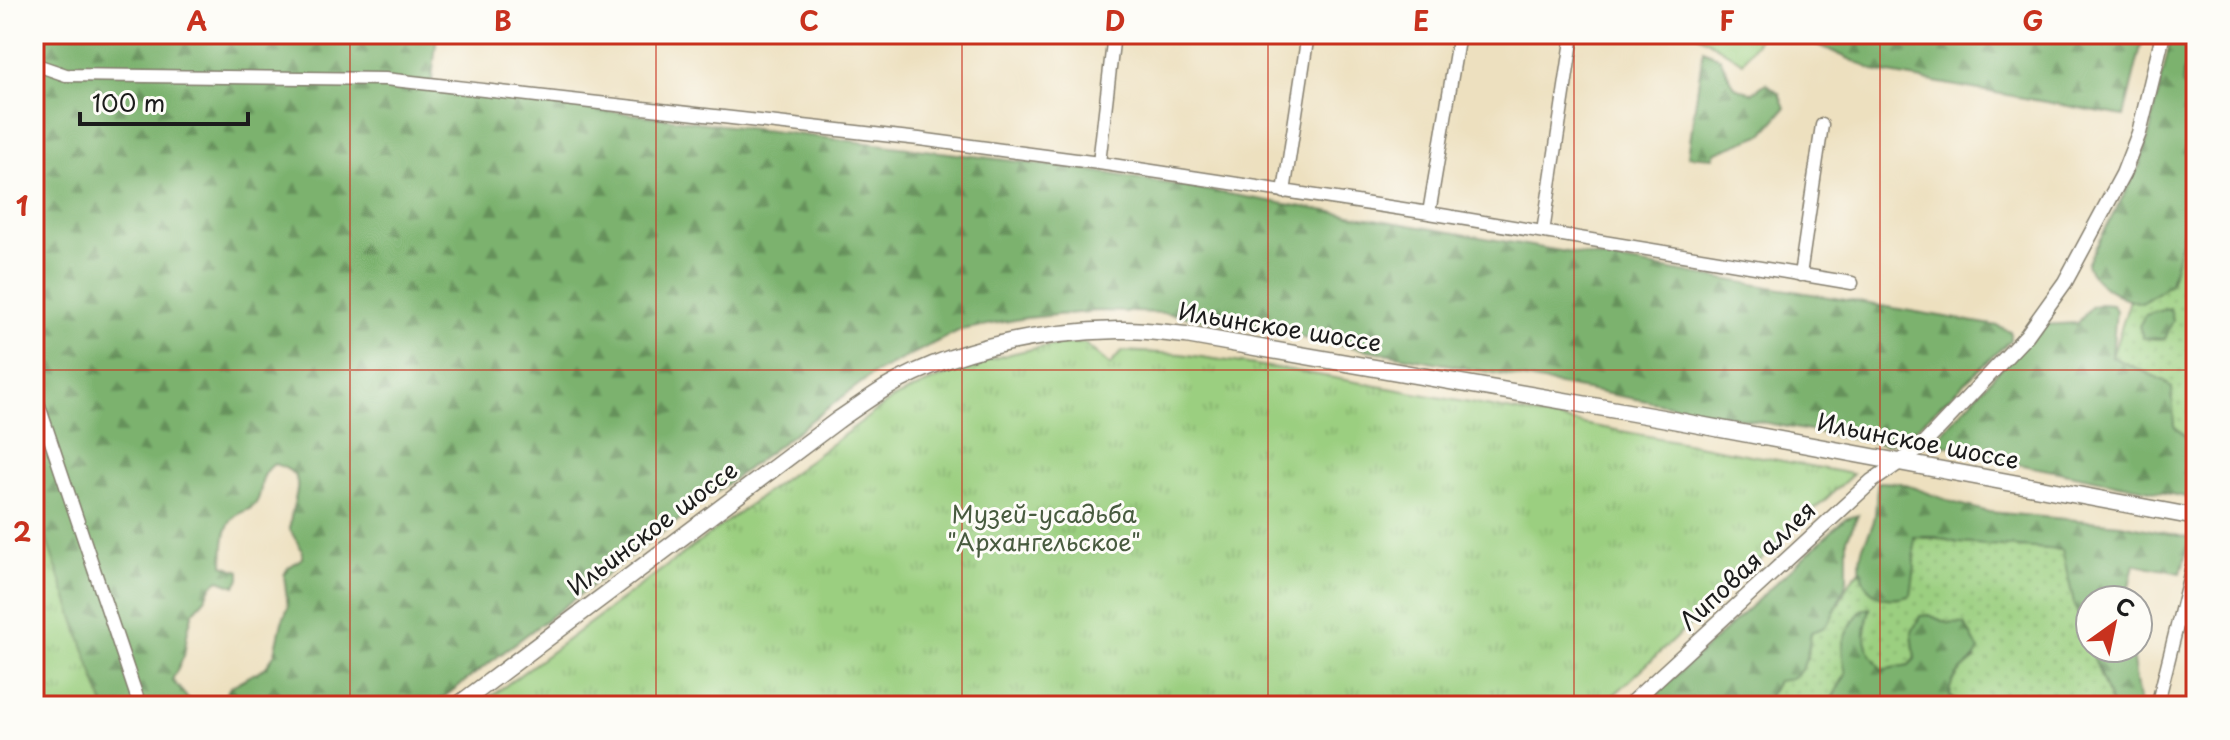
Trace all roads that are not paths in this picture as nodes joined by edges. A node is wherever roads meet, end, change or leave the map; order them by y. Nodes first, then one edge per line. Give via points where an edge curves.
1 (1114, 34) edge
2 (1308, 34) edge
3 (1459, 34) edge
4 (1573, 34) edge
5 (2163, 34) edge
6 (34, 64) edge
7 (1822, 125) dead end
8 (1099, 163) junction
9 (1284, 192) junction
10 (1429, 213) junction
11 (1543, 232) junction
12 (1800, 275) junction
13 (1852, 283) dead end
14 (34, 391) edge
15 (1900, 463) junction
16 (2196, 517) edge
17 (2196, 550) edge
18 (140, 706) edge
19 (457, 706) edge
20 (1628, 706) edge
21 (2157, 706) edge

1 - 8 street
2 - 9 street
3 - 10 street
4 - 11 street
5 - 15 street, Липовая аллея via 2132,152 2065,282 2027,335
6 - 8 street via 66,75 434,83
7 - 12 street
8 - 9 street
9 - 10 street
10 - 11 street
11 - 12 street
12 - 13 street
14 - 18 street
15 - 16 main road, Ильинское шоссе
15 - 19 main road, Ильинское шоссе via 1186,335 1122,329 1018,340 926,368 885,389
15 - 20 street, Липовая аллея via 1872,481
17 - 21 street

